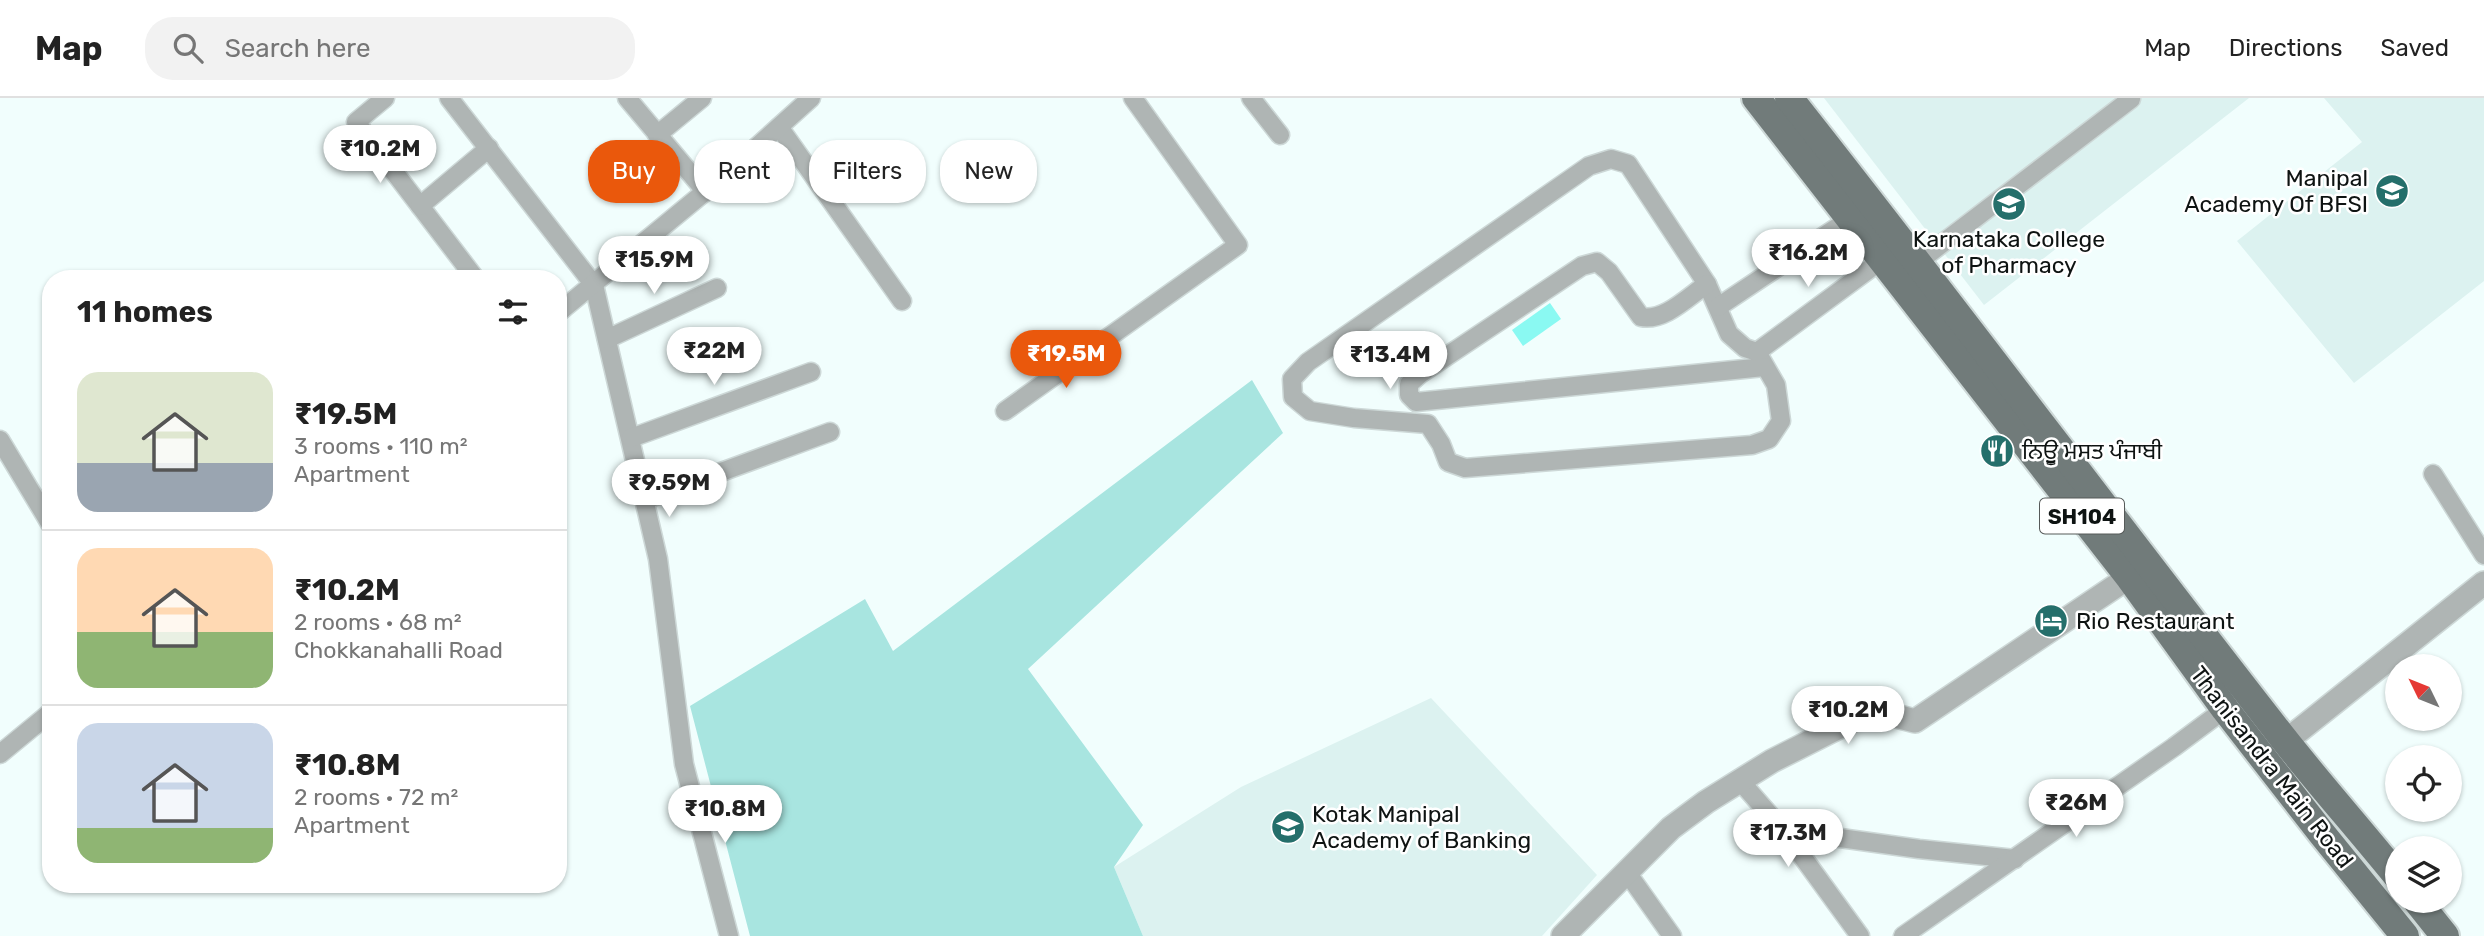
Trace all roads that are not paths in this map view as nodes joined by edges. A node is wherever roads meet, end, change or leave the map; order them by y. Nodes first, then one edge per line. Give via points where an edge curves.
1 (385, 98) edge
2 (449, 98) edge
3 (627, 98) edge
4 (702, 98) edge
5 (811, 98) edge
6 (1133, 98) edge
7 (1251, 98) edge
8 (1756, 98) edge
9 (1789, 98) edge
10 (2132, 99) edge
11 (779, 127) junction
12 (657, 135) junction
13 (1280, 135) dead end
14 (764, 140) edge
15 (489, 148) junction
16 (694, 178) edge
17 (694, 202) edge
18 (421, 206) junction
19 (1852, 218) junction
20 (1883, 259) junction
21 (1918, 262) junction
22 (469, 270) edge
23 (1707, 284) junction
24 (594, 285) junction
25 (717, 288) dead end
26 (902, 301) dead end
27 (567, 306) edge
28 (1718, 306) junction
29 (607, 339) junction
30 (1761, 360) junction
31 (811, 372) dead end
32 (1005, 411) dead end
33 (830, 432) dead end
34 (631, 438) junction
35 (0, 440) edge
36 (2433, 474) dead end
37 (645, 500) junction
38 (42, 510) edge
39 (2484, 555) edge
40 (2140, 570) junction
41 (2484, 583) edge
42 (2484, 592) edge
43 (2225, 709) junction
44 (42, 719) edge
45 (2279, 753) junction
46 (0, 754) edge
47 (1741, 782) junction
48 (1783, 830) junction
49 (2015, 859) junction
50 (2385, 863) edge
51 (1626, 871) junction
52 (2427, 913) edge
53 (729, 936) edge
54 (1563, 936) edge
55 (1672, 936) edge
56 (1860, 936) edge
57 (1903, 936) edge
58 (2405, 936) edge
59 (2445, 936) edge

1 - 18 street via 356,122
2 - 15 street
3 - 12 street
4 - 12 street
5 - 11 street
6 - 32 street via 1238,245
7 - 13 street
8 - 19 main road, Thanisandra Main Road / SH104
9 - 21 main road, Thanisandra Main Road / SH104
10 - 21 street
11 - 14 street
11 - 26 street
12 - 16 street
15 - 18 street
15 - 24 street
17 - 24 street
18 - 22 street
19 - 20 main road, Thanisandra Main Road / SH104
19 - 28 street
20 - 30 street
20 - 40 main road, Thanisandra Main Road / SH104
21 - 40 main road, Thanisandra Main Road / SH104
23 - 28 street
23 - 30 street via 1651,319 1641,317 1597,262 1582,266 1420,374 1409,384 1409,395 1416,402
23 - 30 street via 1628,164 1611,159 1589,166 1307,362 1292,379 1293,397 1310,411 1428,424 1448,461 1465,468 1769,439 1781,421 1776,385
24 - 27 street
24 - 29 street
25 - 29 street
28 - 30 street via 1729,334
29 - 34 street
31 - 34 street
33 - 37 street
34 - 37 street
35 - 38 street
36 - 39 street
37 - 53 street via 658,559 684,764
40 - 43 main road, Thanisandra Main Road / SH104
40 - 45 main road, Thanisandra Main Road / SH104
40 - 47 street via 1916,721 1892,715 1859,717
41 - 45 street
42 - 45 street via 2394,668
43 - 45 main road, Thanisandra Main Road / SH104
43 - 49 street
44 - 46 street
45 - 50 main road, Thanisandra Main Road / SH104
45 - 58 main road, Thanisandra Main Road / SH104 via 2323,835
47 - 48 street
47 - 51 street via 1671,828
48 - 49 street
48 - 56 street
49 - 57 street
51 - 54 street
51 - 55 street
52 - 59 main road

